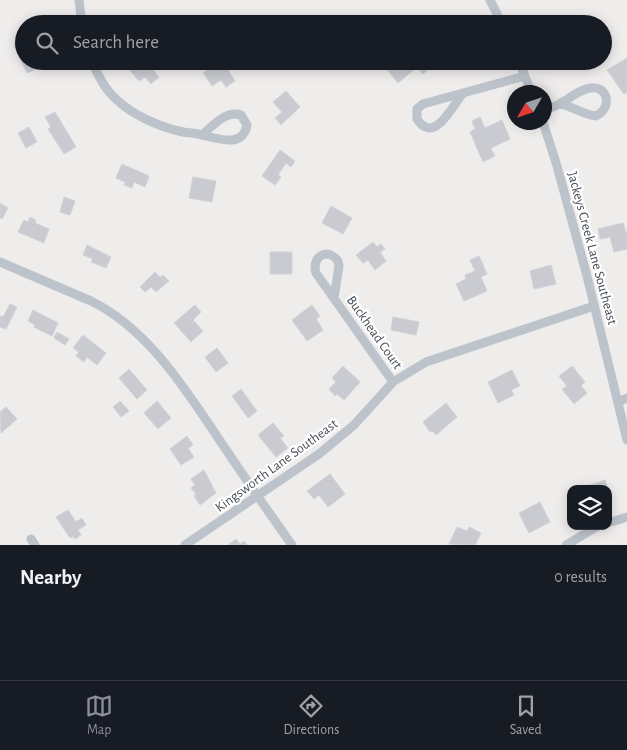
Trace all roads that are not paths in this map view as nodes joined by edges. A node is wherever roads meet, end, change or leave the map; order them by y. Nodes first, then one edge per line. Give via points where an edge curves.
1 (79, 0) edge
2 (490, 0) edge
3 (81, 15) edge
4 (498, 15) edge
5 (96, 70) edge
6 (523, 70) edge
7 (525, 76) junction
8 (528, 85) edge
9 (463, 94) junction
10 (560, 104) junction
11 (552, 107) edge
12 (545, 130) edge
13 (202, 134) junction
14 (0, 262) edge
15 (334, 298) dead end
16 (594, 306) junction
17 (393, 382) junction
18 (627, 398) edge
19 (618, 402) junction
20 (627, 440) edge
21 (258, 496) junction
22 (627, 517) edge
23 (612, 522) edge
24 (591, 530) edge
25 (185, 545) edge
26 (292, 545) edge
27 (566, 545) edge

1 - 3 street
2 - 4 street
5 - 13 street via 110,93 133,112 168,128
6 - 7 street
7 - 8 street
7 - 9 street
9 - 9 street via 420,105 417,119 424,127 435,127
10 - 10 street via 596,116 604,110 607,102 604,93 592,88
10 - 11 street
12 - 16 street, Jackeys Creek Lane Southeast
13 - 13 street via 217,140 236,140 246,131 247,125 240,115 232,114
14 - 21 street via 104,307 128,325 169,370
15 - 17 street, Buckhead Court
16 - 17 street, Kingsworth Lane Southeast via 426,362
16 - 19 street, Jackeys Creek Lane Southeast
17 - 21 street, Kingsworth Lane Southeast via 354,425 319,454
18 - 19 street
19 - 20 street, Jackeys Creek Lane Southeast
21 - 25 street, Kingsworth Lane Southeast
21 - 26 street
22 - 23 street
24 - 27 street

